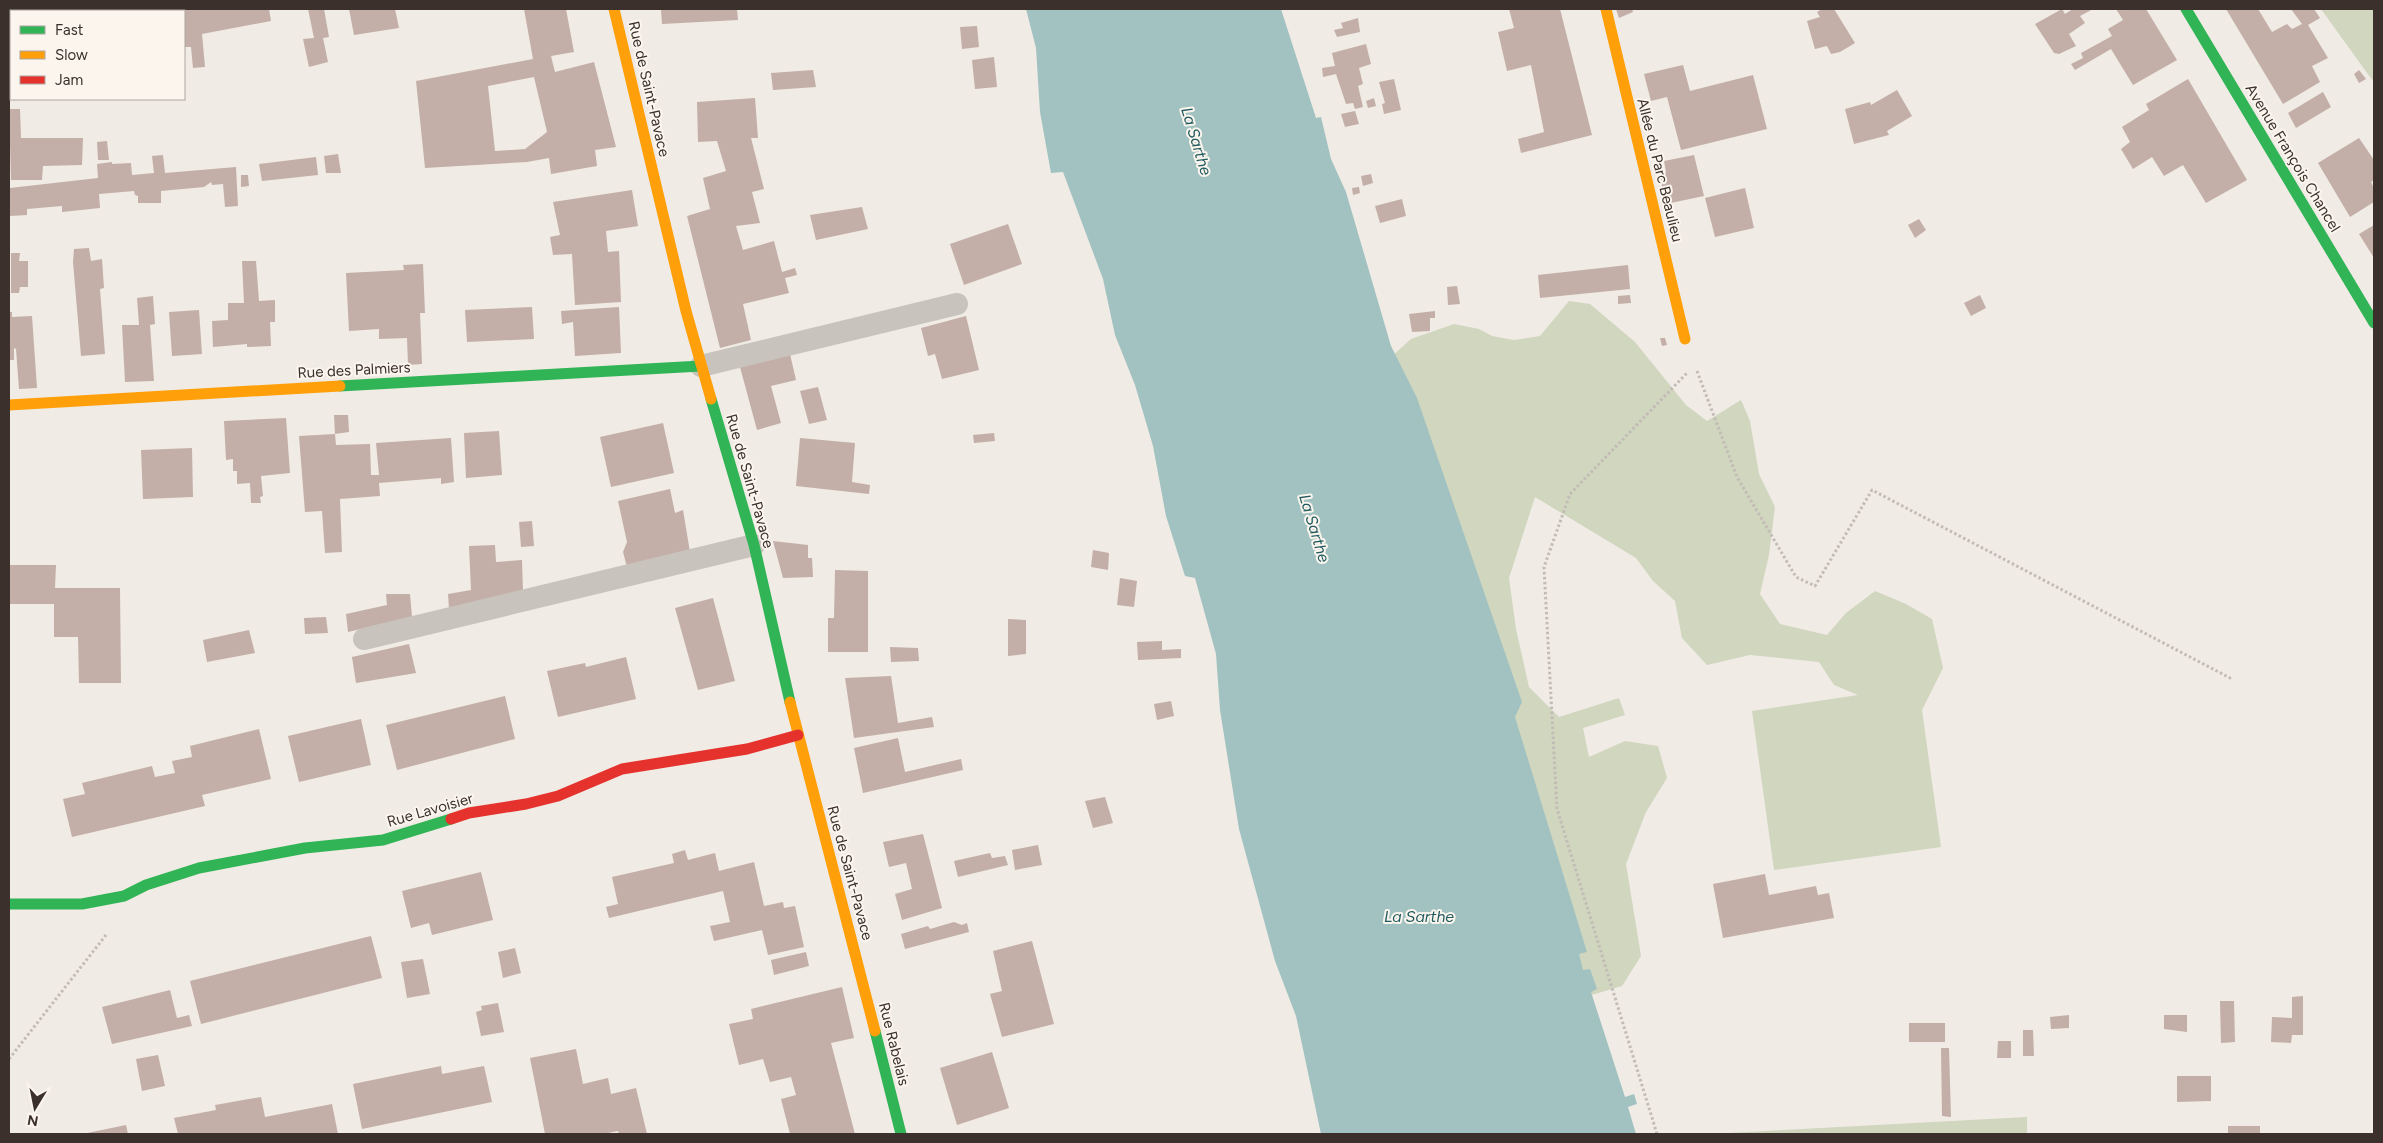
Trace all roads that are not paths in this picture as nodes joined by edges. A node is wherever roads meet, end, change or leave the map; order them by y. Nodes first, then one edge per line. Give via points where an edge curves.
1 (614, 9) edge
2 (1606, 9) edge
3 (2186, 9) edge
4 (957, 304) dead end
5 (2374, 323) edge
6 (1685, 339) road end
7 (701, 366) junction
8 (9, 406) edge
9 (754, 545) junction
10 (364, 639) dead end
11 (798, 735) junction
12 (9, 904) edge
13 (858, 961) joint
14 (901, 1134) edge

1 - 7 street, Rue de Saint-Pavace
2 - 6 street, Allée du Parc Beaulieu
3 - 5 street, Avenue François Chancel
4 - 7 lane
7 - 8 street, Rue des Palmiers
7 - 9 street, Rue de Saint-Pavace
9 - 10 lane
9 - 11 street, Rue de Saint-Pavace
11 - 12 street, Rue Lavoisier via 747,749 622,769 558,796 469,813 383,840 305,848 198,868 146,885 124,896 82,904
11 - 13 street, Rue de Saint-Pavace
13 - 14 street, Rue Rabelais

